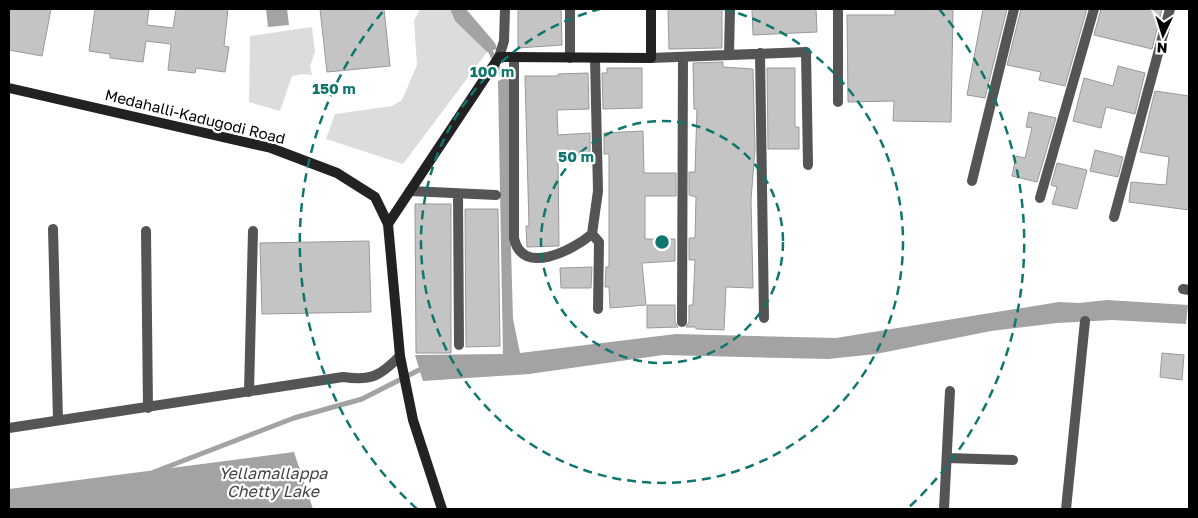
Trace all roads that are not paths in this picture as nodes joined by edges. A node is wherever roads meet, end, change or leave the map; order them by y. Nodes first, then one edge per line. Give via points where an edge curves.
1 (505, 9) edge
2 (570, 9) edge
3 (651, 9) edge
4 (730, 9) edge
5 (838, 9) edge
6 (1014, 9) edge
7 (1094, 9) edge
8 (1170, 9) edge
9 (760, 53) junction
10 (729, 54) junction
11 (499, 57) junction
12 (514, 57) junction
13 (683, 57) junction
14 (570, 58) junction
15 (651, 58) junction
16 (595, 59) junction
17 (9, 88) edge
18 (838, 102) dead end
19 (808, 165) dead end
20 (972, 181) dead end
21 (410, 191) junction
22 (458, 195) junction
23 (496, 195) dead end
24 (1040, 198) dead end
25 (1114, 217) dead end
26 (388, 224) junction
27 (54, 229) dead end
28 (146, 231) dead end
29 (253, 231) dead end
30 (592, 234) junction
31 (598, 309) dead end
32 (764, 318) dead end
33 (1085, 321) dead end
34 (682, 322) dead end
35 (459, 345) dead end
36 (401, 361) junction
37 (950, 391) dead end
38 (249, 392) junction
39 (148, 408) junction
40 (58, 419) junction
41 (9, 428) edge
42 (947, 458) junction
43 (1013, 460) dead end
44 (442, 509) edge
45 (944, 509) edge
46 (1066, 509) edge

1 - 11 street via 504,41
2 - 14 street
3 - 15 street
4 - 10 street
5 - 18 street
6 - 20 street
7 - 24 street
8 - 25 street
9 - 10 street
9 - 19 street via 806,52
9 - 32 street
10 - 13 street
11 - 12 street
11 - 21 street
12 - 14 street
12 - 30 street via 516,249 525,256 557,256
13 - 15 street
13 - 34 street
14 - 16 street
15 - 16 street
16 - 30 street via 598,191
17 - 26 street, Medahalli-Kadugodi Road via 271,148 337,172 375,197
21 - 22 street
21 - 26 street
22 - 23 street
22 - 35 street
26 - 36 street, Medahalli-Kadugodi Road
27 - 40 street
28 - 39 street
29 - 38 street
30 - 31 street via 599,242
33 - 46 street
36 - 38 street via 381,375 362,379 343,377
36 - 44 street, Medahalli-Kadugodi Road via 413,420
37 - 42 street
38 - 39 street
39 - 40 street
40 - 41 street
42 - 43 street
42 - 45 street

